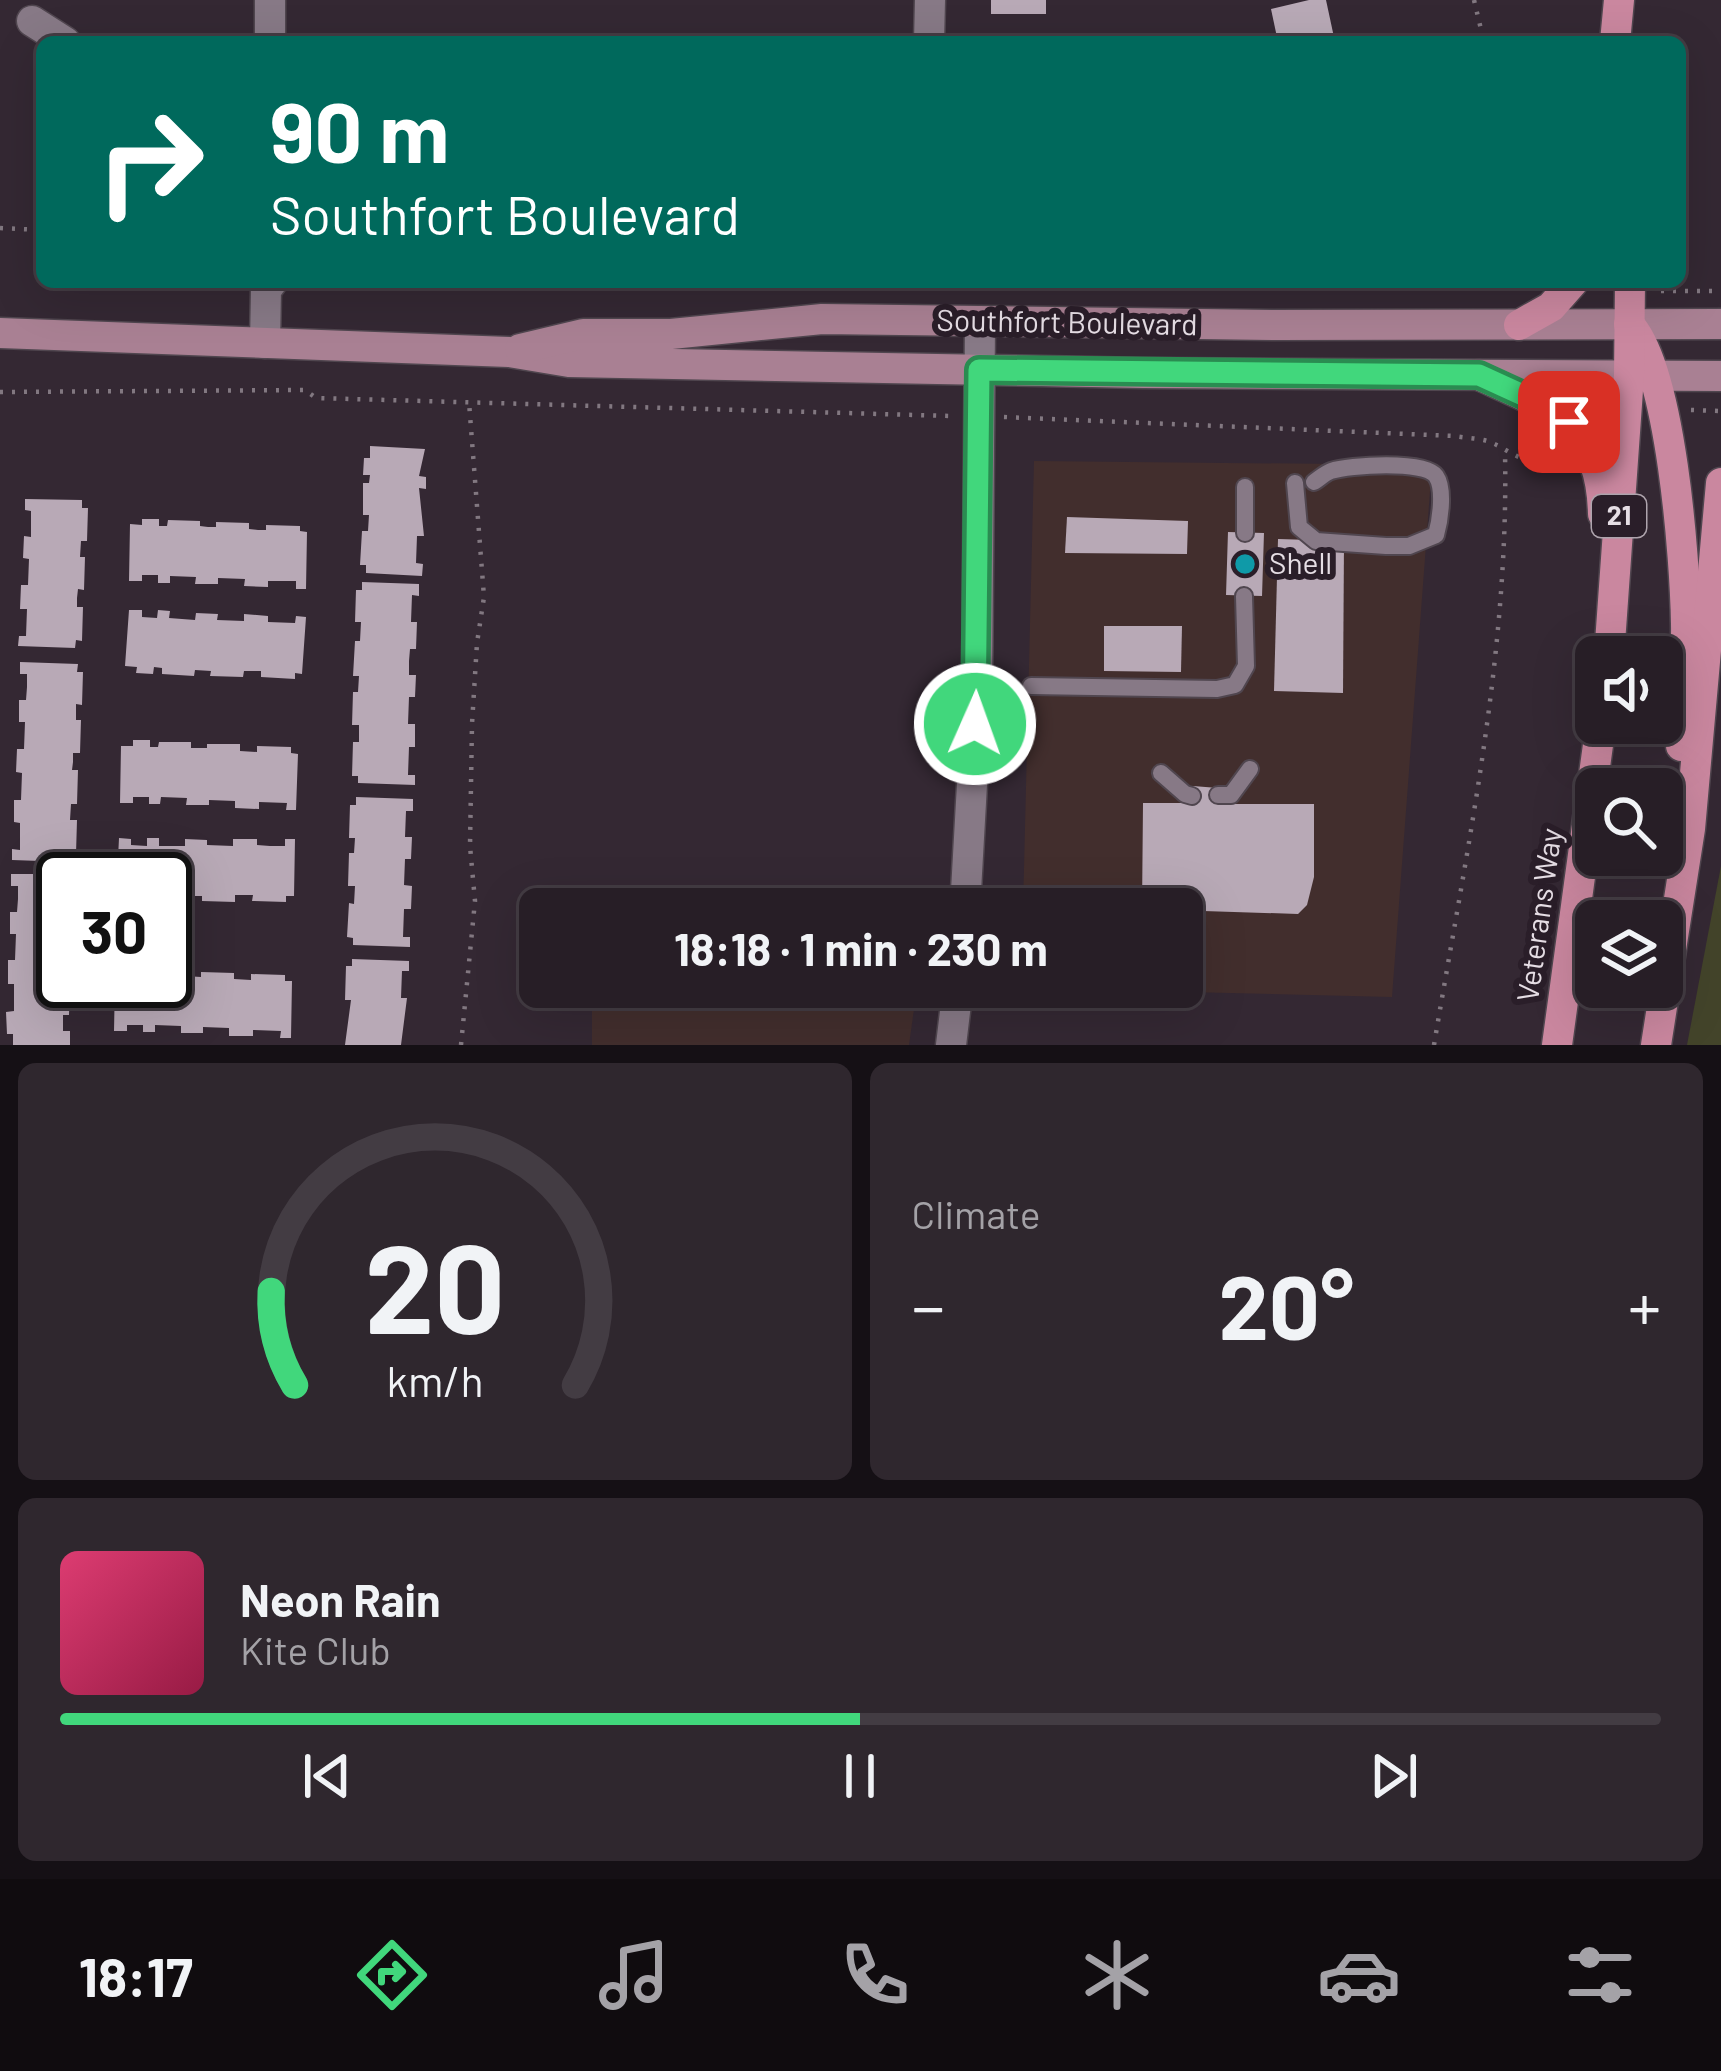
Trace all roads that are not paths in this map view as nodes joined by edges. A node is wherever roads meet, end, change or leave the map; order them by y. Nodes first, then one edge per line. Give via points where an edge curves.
1 (270, 0) edge
2 (930, 0) edge
3 (1620, 0) edge
4 (32, 21) dead end
5 (56, 36) edge
6 (270, 36) edge
7 (929, 36) edge
8 (1619, 36) edge
9 (266, 288) edge
10 (1568, 288) edge
11 (1630, 288) edge
12 (980, 323) junction
13 (1629, 324) junction
14 (1721, 324) edge
15 (1519, 325) junction
16 (0, 333) edge
17 (265, 343) junction
18 (509, 352) junction
19 (979, 370) junction
20 (1479, 375) junction
21 (1641, 375) junction
22 (1721, 376) edge
23 (1305, 483) joint
24 (1721, 483) edge
25 (1245, 487) dead end
26 (1245, 533) dead end
27 (1244, 596) dead end
28 (1607, 636) edge
29 (1610, 636) edge
30 (1031, 686) dead end
31 (1721, 688) edge
32 (1703, 714) junction
33 (1598, 744) edge
34 (1250, 769) dead end
35 (1161, 773) dead end
36 (1218, 795) dead end
37 (1192, 796) dead end
38 (1690, 830) junction
39 (966, 888) edge
40 (955, 1008) edge
41 (951, 1045) edge
42 (1557, 1045) edge
43 (1656, 1045) edge

1 - 6 street
2 - 7 street
3 - 8 main road
4 - 5 street
9 - 17 street
10 - 15 main road
11 - 13 main road
12 - 15 street, Southfort Boulevard
12 - 18 street, Southfort Boulevard via 822,319 583,334
12 - 19 street
13 - 14 street, Southfort Boulevard
13 - 15 street, Southfort Boulevard
13 - 21 main road via 1639,334
16 - 17 street, Southfort Boulevard
17 - 18 street, Southfort Boulevard
18 - 19 street, Southfort Boulevard via 569,362
19 - 20 street, Southfort Boulevard
19 - 39 street via 977,695
20 - 21 street, Southfort Boulevard
20 - 28 main road via 1547,406 1591,449 1603,488
21 - 22 street, Southfort Boulevard
21 - 29 main road, 21
21 - 38 main road via 1671,466 1682,563 1681,742
23 - 23 lane via 1339,470 1426,468 1439,484 1436,535 1409,546 1316,541 1299,527
24 - 32 main road
25 - 26 lane
27 - 30 lane via 1246,666 1235,686
31 - 32 main road
32 - 38 main road
33 - 42 main road, Veterans Way
34 - 36 lane via 1231,795
35 - 37 lane
38 - 43 main road
40 - 41 street

